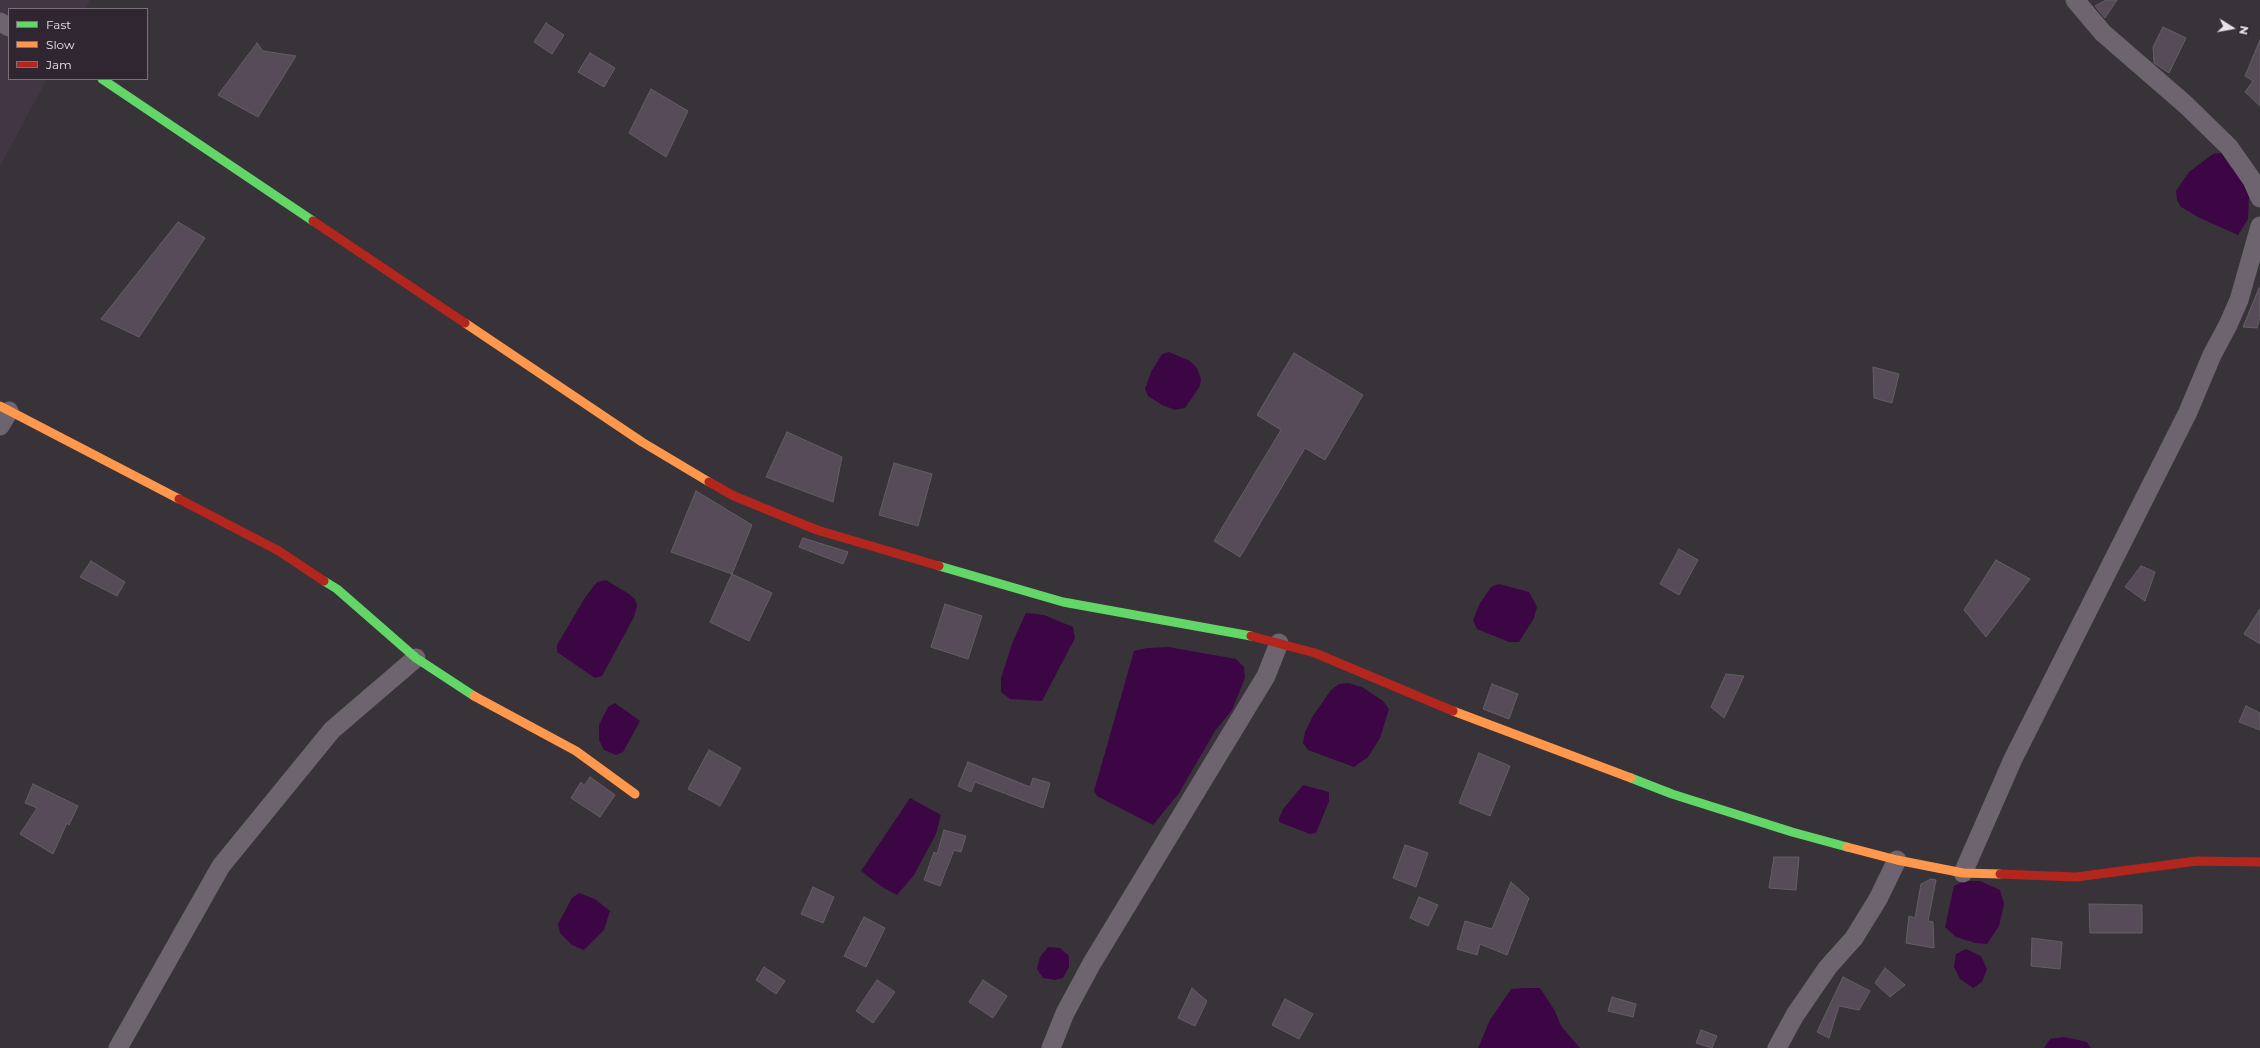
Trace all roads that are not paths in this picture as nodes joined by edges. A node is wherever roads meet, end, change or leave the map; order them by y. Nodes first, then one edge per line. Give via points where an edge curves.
1 (2075, 0) edge
2 (103, 80) edge
3 (2260, 198) edge
4 (2260, 226) edge
5 (3, 414) edge
6 (1279, 644) junction
7 (416, 658) junction
8 (636, 794) dead end
9 (1897, 860) junction
10 (2260, 862) edge
11 (1963, 873) junction
12 (118, 1048) edge
13 (1051, 1048) edge
14 (1777, 1048) edge

1 - 3 street via 2103,33 2186,105 2229,147 2252,180
2 - 6 street via 642,442 734,496 818,530 1063,602 1245,634
4 - 11 street via 2239,300 2228,325 2212,355 2188,412 2013,759
5 - 7 street via 279,551 337,590
6 - 9 street via 1315,653 1435,704 1672,794 1792,832
6 - 13 street via 1266,676 1092,963 1065,1013
7 - 8 street via 481,701 576,751
7 - 12 street via 332,730 221,866
9 - 11 street
9 - 14 street via 1878,900 1854,938 1828,967 1795,1015
10 - 11 street via 2197,861 2076,877

